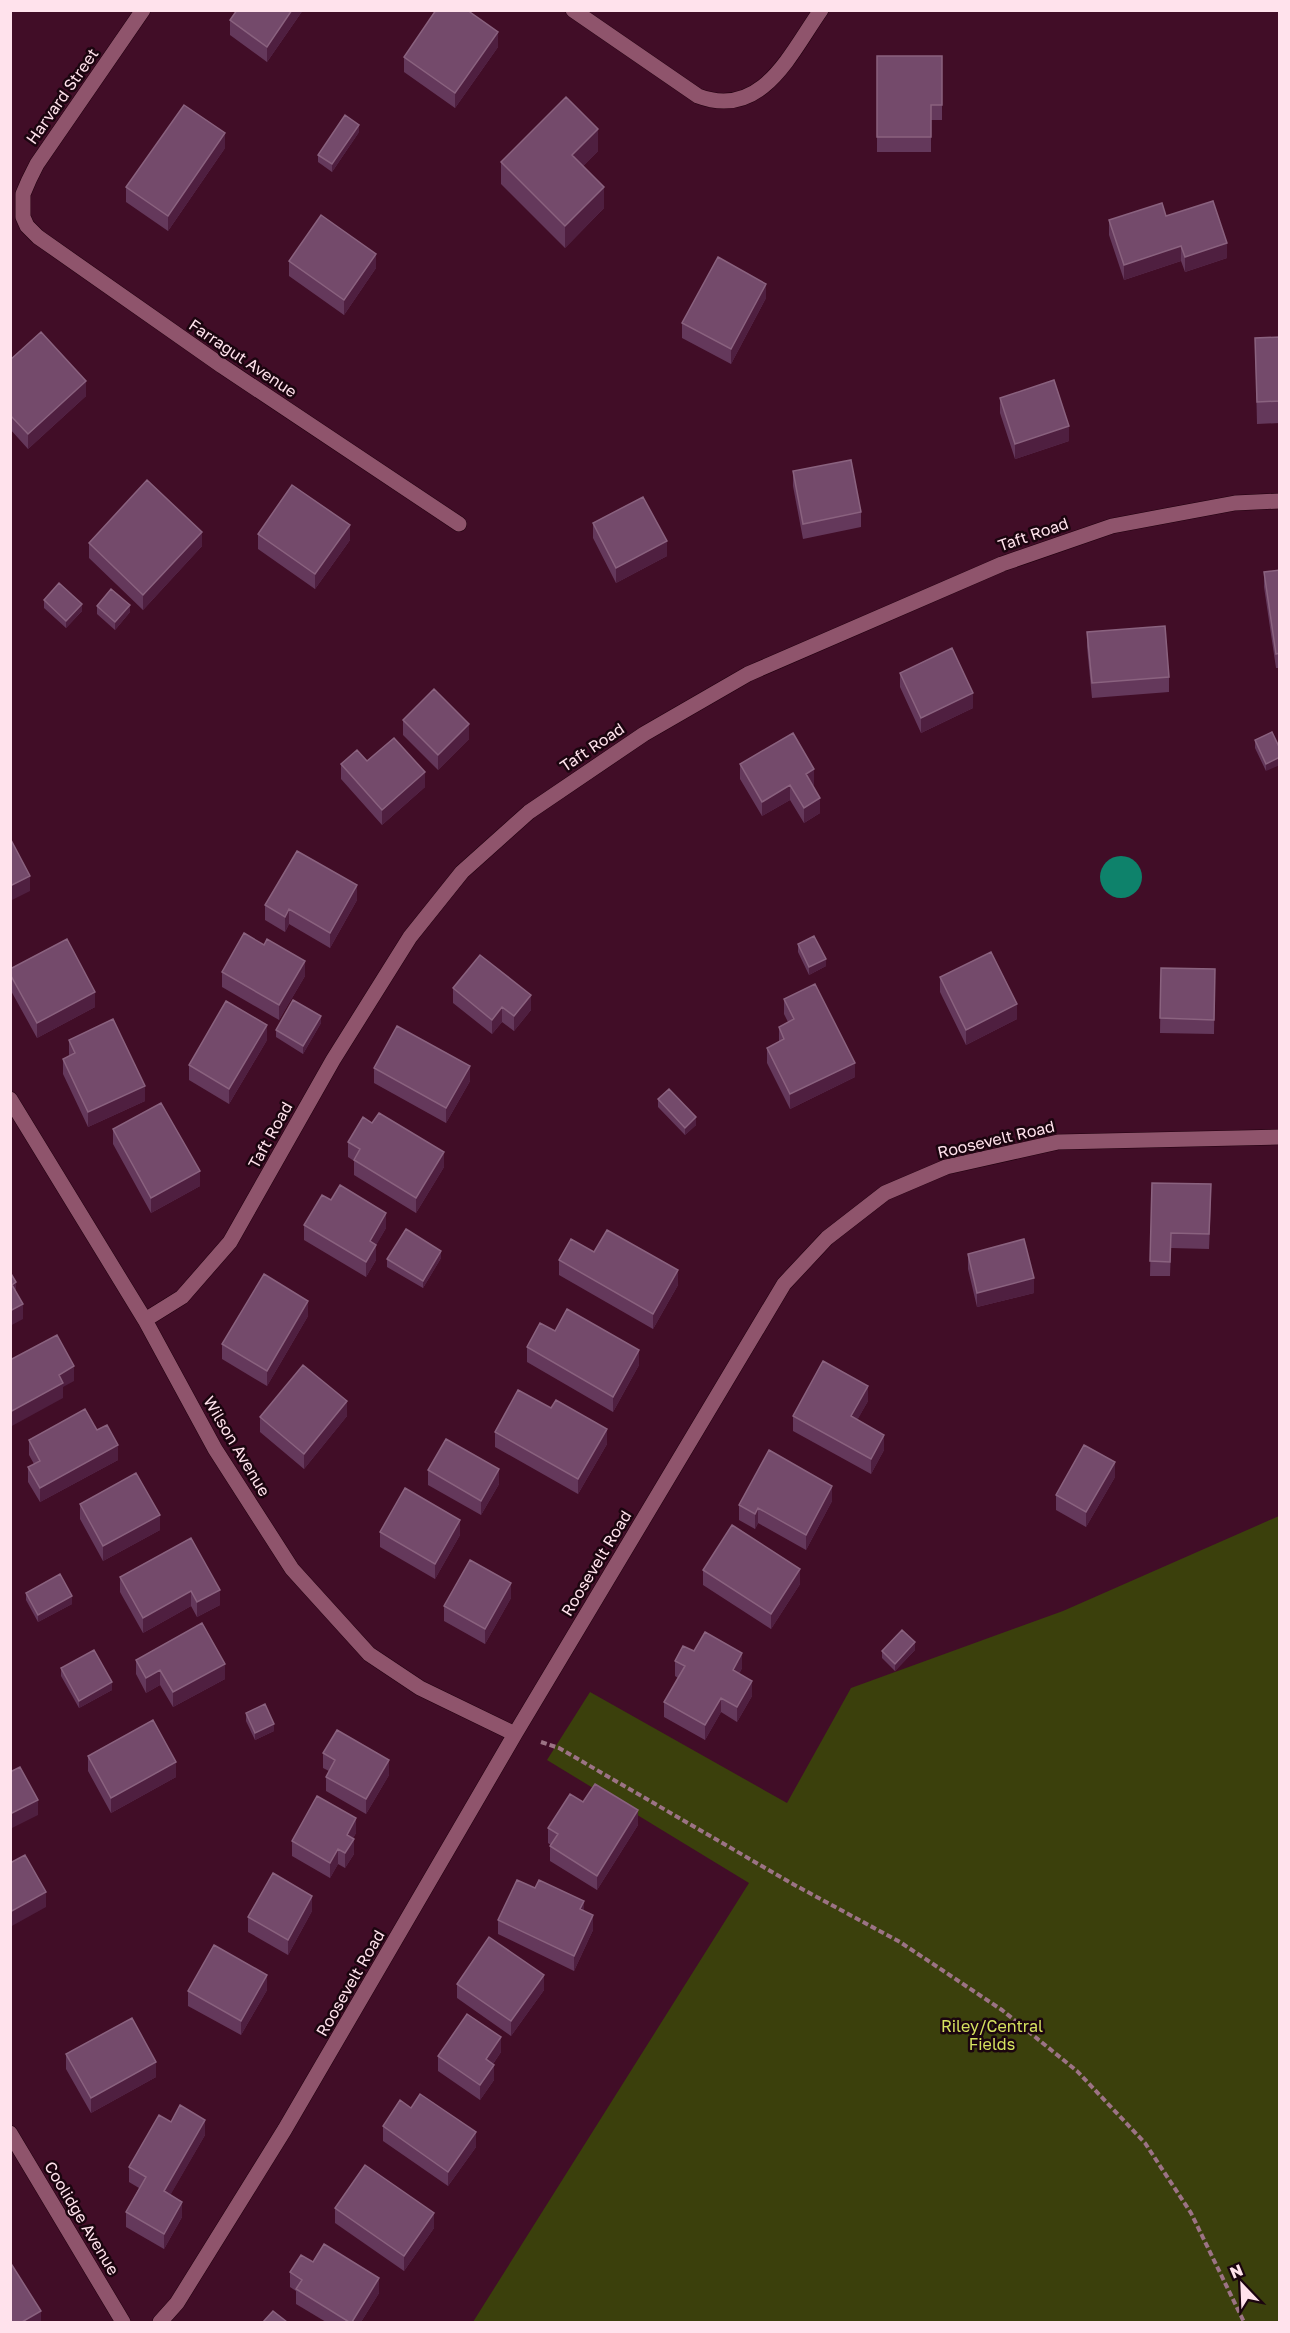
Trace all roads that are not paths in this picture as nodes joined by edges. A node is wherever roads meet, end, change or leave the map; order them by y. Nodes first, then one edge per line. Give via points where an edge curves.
1 (143, 10) edge
2 (573, 10) edge
3 (821, 10) edge
4 (21, 207) joint
5 (1280, 501) edge
6 (459, 524) dead end
7 (10, 1099) edge
8 (1280, 1137) edge
9 (145, 1320) junction
10 (515, 1734) junction
11 (10, 2133) edge
12 (123, 2322) edge
13 (160, 2322) edge

1 - 4 street, Harvard Street via 37,164
2 - 3 street via 698,96 715,102 731,102 764,88
4 - 6 street, Farragut Avenue via 27,226 38,237
5 - 9 street, Taft Road via 1235,503 1112,526 1002,564 748,674 644,734 529,812 462,872 410,937 333,1060 230,1242 182,1297
7 - 9 street, Wilson Avenue
8 - 10 street, Roosevelt Road via 1058,1142 946,1167 885,1193 826,1238 784,1284
9 - 10 street, Wilson Avenue via 215,1449 292,1569 369,1654 420,1688
10 - 13 street, Roosevelt Road via 285,2129 177,2303
11 - 12 street, Coolidge Avenue

